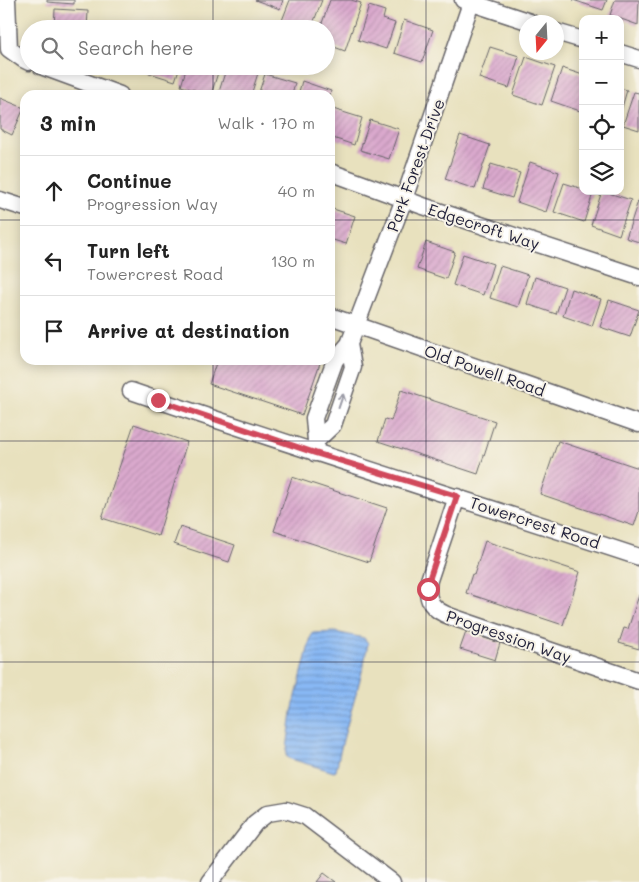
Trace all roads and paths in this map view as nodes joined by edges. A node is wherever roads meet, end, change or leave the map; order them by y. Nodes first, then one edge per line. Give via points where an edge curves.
1 (7, 0) edge
2 (467, 2) edge
3 (519, 19) edge
4 (564, 34) edge
5 (579, 39) edge
6 (624, 54) edge
7 (20, 57) edge
8 (639, 59) edge
9 (66, 75) edge
10 (106, 90) edge
11 (335, 174) edge
12 (404, 199) junction
13 (0, 200) edge
14 (20, 206) edge
15 (639, 277) edge
16 (335, 318) edge
17 (355, 325) junction
18 (131, 391) dead end
19 (639, 424) edge
20 (316, 447) junction
21 (457, 496) junction
22 (639, 557) edge
23 (639, 681) edge
24 (210, 882) edge
25 (392, 882) edge

1 - 7 street via 9,49
2 - 3 street
2 - 12 street, Park Forest Drive
4 - 5 street
6 - 8 street
9 - 10 street
11 - 12 street, Edgecroft Way
12 - 15 street, Edgecroft Way
12 - 17 street, Park Forest Drive
13 - 14 street
16 - 17 street, Old Powell Road
17 - 19 street, Old Powell Road
17 - 20 street via 349,344 353,367 333,425
18 - 20 street, Towercrest Road
20 - 21 street, Towercrest Road
21 - 22 street, Towercrest Road
21 - 23 street, Progression Way via 429,580 429,599 435,609 452,618
24 - 25 street via 255,823 268,813 286,810 305,816

